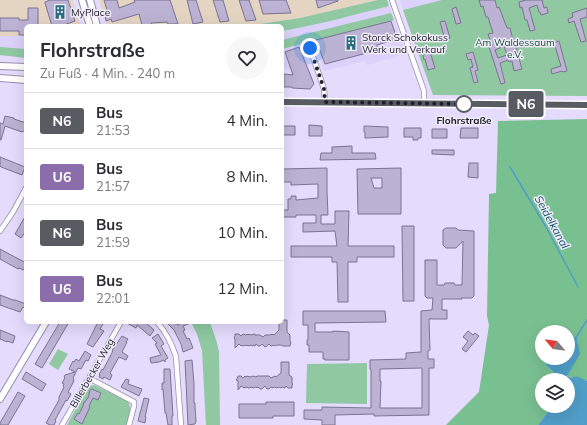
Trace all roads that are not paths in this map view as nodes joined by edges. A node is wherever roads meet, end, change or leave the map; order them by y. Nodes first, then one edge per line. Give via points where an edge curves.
1 (82, 0) edge
2 (90, 0) edge
3 (392, 0) edge
4 (89, 24) edge
5 (96, 24) edge
6 (310, 48) dead end
7 (0, 66) edge
8 (24, 68) edge
9 (0, 78) edge
10 (24, 80) edge
11 (284, 102) edge
12 (325, 102) junction
13 (424, 103) junction
14 (587, 105) edge
15 (24, 192) edge
16 (0, 231) edge
17 (45, 324) edge
18 (120, 324) edge
19 (159, 324) edge
20 (89, 378) junction
21 (0, 399) edge
22 (62, 425) edge
23 (129, 425) edge
24 (181, 425) edge

1 - 4 main road
2 - 5 main road
3 - 13 street via 424,91
6 - 12 street via 324,89
7 - 8 main road
9 - 10 main road
11 - 12 main road
12 - 13 main road
13 - 14 main road
15 - 16 street
17 - 21 main road
18 - 20 street, Billerbecker Weg
19 - 24 street via 173,346 176,357
20 - 22 street, Billerbecker Weg
20 - 23 street via 134,402

